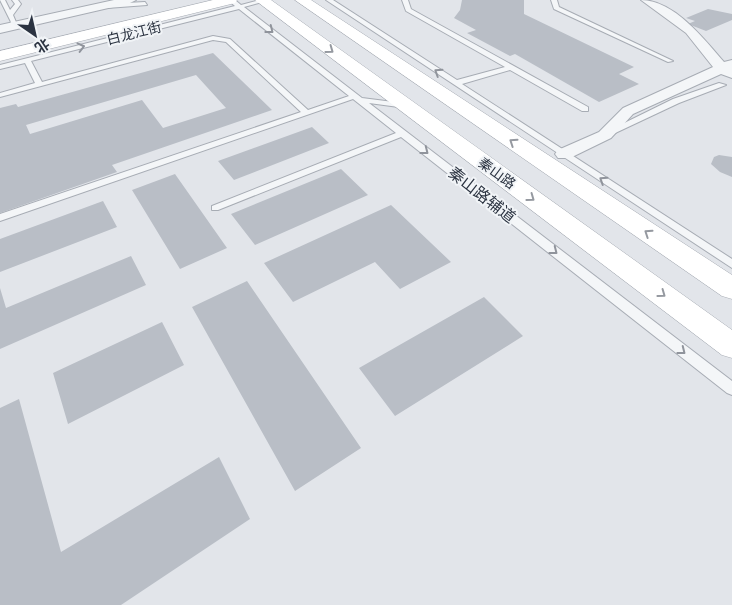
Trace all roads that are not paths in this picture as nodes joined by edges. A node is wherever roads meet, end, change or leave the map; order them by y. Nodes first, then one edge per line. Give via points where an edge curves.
1 (2, 0) edge
2 (16, 0) edge
3 (130, 0) edge
4 (164, 0) edge
5 (264, 0) edge
6 (302, 0) edge
7 (329, 0) edge
8 (405, 0) edge
9 (554, 0) edge
10 (648, 0) edge
11 (234, 2) edge
12 (145, 4) junction
13 (105, 6) junction
14 (13, 20) junction
15 (338, 24) junction
16 (126, 26) junction
17 (160, 27) junction
18 (0, 29) edge
19 (307, 33) junction
20 (0, 38) edge
21 (0, 56) edge
22 (27, 60) junction
23 (670, 62) dead end
24 (0, 67) edge
25 (510, 68) junction
26 (729, 69) edge
27 (456, 84) junction
28 (40, 85) junction
29 (722, 85) dead end
30 (0, 95) edge
31 (357, 98) junction
32 (406, 106) junction
33 (585, 109) dead end
34 (307, 113) junction
35 (402, 133) junction
36 (605, 135) junction
37 (564, 154) junction
38 (215, 208) dead end
39 (0, 218) edge
40 (732, 264) edge
41 (732, 289) edge
42 (732, 346) edge
43 (732, 389) edge

1 - 14 lane
2 - 14 lane via 18,4
3 - 13 street
4 - 12 street, 白龙江街
5 - 11 lane, 白龙江街
5 - 19 street, 秦山路
6 - 15 street
27 -> 7 lane
8 - 25 lane via 408,10
9 - 23 lane via 556,8
10 - 26 street via 690,30
11 - 16 street, 白龙江街
11 - 17 lane, 白龙江街
11 -> 31 lane, 秦山路辅道
12 - 13 lane
12 - 20 street, 白龙江街
13 - 14 street
14 - 18 street
15 - 19 street
41 -> 15 street
16 - 17 lane
16 - 21 street, 白龙江街
22 -> 17 lane, 白龙江街
19 -> 32 street, 秦山路
22 - 24 lane, 白龙江街
22 - 28 lane
25 - 27 lane
25 - 33 lane
26 - 36 street via 628,111
27 - 37 lane
28 - 30 lane
28 - 34 lane via 213,38 228,40
29 - 36 lane via 676,101
31 - 32 lane
31 - 34 lane
31 - 35 lane, 秦山路辅道
32 -> 42 street, 秦山路
34 - 39 lane
35 - 38 lane
35 -> 43 lane, 秦山路辅道
36 - 37 street
40 -> 37 lane

